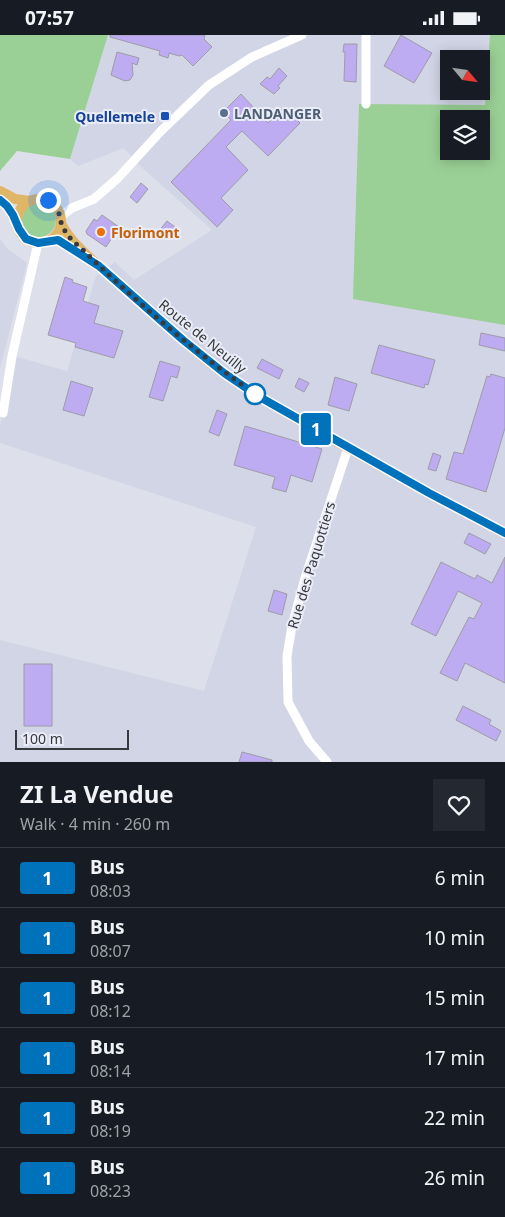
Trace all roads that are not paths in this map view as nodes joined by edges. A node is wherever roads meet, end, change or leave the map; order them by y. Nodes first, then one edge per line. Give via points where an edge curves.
1 (302, 35) edge
2 (366, 35) edge
3 (366, 104) dead end
4 (0, 191) edge
5 (0, 200) edge
6 (30, 201) junction
7 (61, 219) junction
8 (17, 223) junction
9 (48, 241) junction
10 (38, 243) junction
11 (99, 266) junction
12 (3, 413) dead end
13 (348, 448) junction
14 (505, 533) edge
15 (327, 762) edge

1 - 7 street via 252,57 209,85 118,178 94,199 72,208
2 - 3 street
4 - 6 main road via 15,199
5 - 8 main road
6 - 7 main road via 48,200 58,209
6 - 8 main road via 20,210
7 - 9 main road via 59,230
7 - 11 main road, Route de Neuilly via 70,237
8 - 10 main road via 26,239
9 - 10 main road
9 - 11 main road via 65,243
10 - 12 street via 12,356
11 - 13 main road, Route de Neuilly via 224,373
13 - 14 main road, Route de Neuilly
13 - 15 street, Rue des Paquottiers via 305,578 287,656 288,702 309,741

